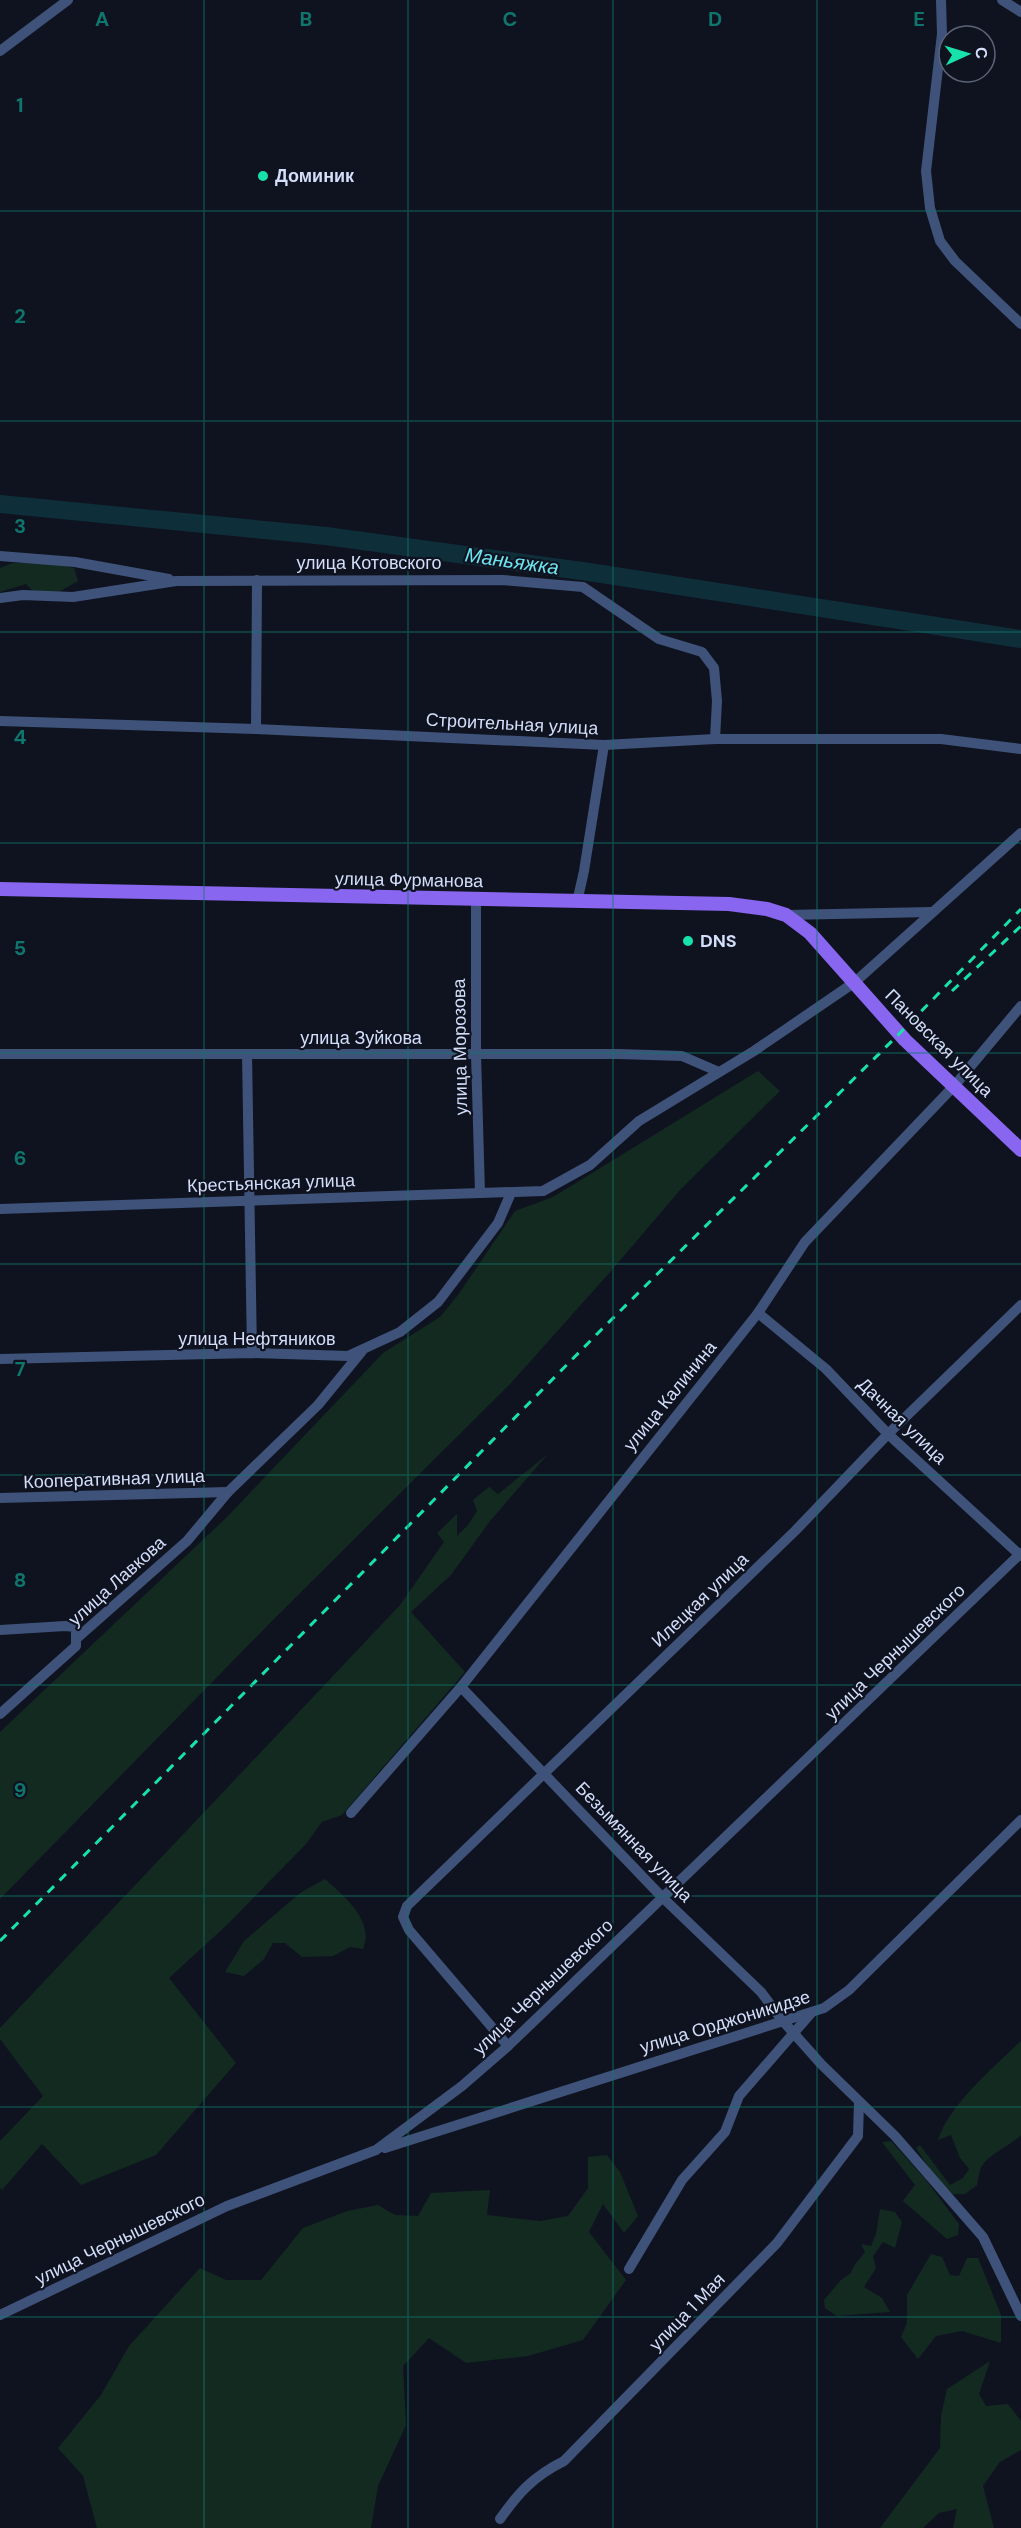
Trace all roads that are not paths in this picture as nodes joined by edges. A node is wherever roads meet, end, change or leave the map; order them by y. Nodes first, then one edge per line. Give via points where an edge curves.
1 (68, 0) edge
2 (941, 0) edge
3 (1002, 0) edge
4 (1021, 12) edge
5 (0, 51) edge
6 (1021, 324) edge
7 (0, 556) edge
8 (257, 580) junction
9 (176, 581) junction
10 (0, 598) edge
11 (0, 721) edge
12 (256, 729) junction
13 (715, 739) junction
14 (604, 746) junction
15 (1021, 749) edge
16 (1021, 833) edge
17 (0, 890) edge
18 (476, 900) junction
19 (577, 902) junction
20 (932, 912) junction
21 (786, 915) junction
22 (810, 933) joint
23 (855, 982) junction
24 (1021, 1006) edge
25 (0, 1054) edge
26 (247, 1054) junction
27 (476, 1055) junction
28 (719, 1072) junction
29 (955, 1085) junction
30 (1021, 1150) edge
31 (480, 1193) junction
32 (511, 1193) junction
33 (249, 1200) junction
34 (0, 1209) edge
35 (1021, 1305) edge
36 (758, 1312) junction
37 (367, 1345) junction
38 (252, 1353) junction
39 (0, 1359) edge
40 (888, 1434) junction
41 (228, 1492) junction
42 (0, 1498) edge
43 (1021, 1554) edge
44 (0, 1630) edge
45 (76, 1639) junction
46 (461, 1687) junction
47 (0, 1714) edge
48 (546, 1774) junction
49 (351, 1813) dead end
50 (1021, 1820) edge
51 (661, 1896) junction
52 (813, 2012) junction
53 (782, 2020) junction
54 (794, 2032) junction
55 (508, 2046) junction
56 (859, 2102) junction
57 (376, 2150) junction
58 (628, 2269) dead end
59 (0, 2315) edge
60 (1021, 2316) edge
61 (501, 2519) dead end

1 - 5 street
2 - 6 street via 942,34 926,171 930,208 940,241 955,261
3 - 4 street
7 - 9 street via 75,562
8 - 9 street, улица Котовского
8 - 12 street
8 - 13 street, улица Котовского via 503,579 583,587 659,639 702,652 714,668
9 - 10 street, улица Котовского via 73,597 23,594
11 - 12 street, Строительная улица
12 - 14 street, Строительная улица
13 - 14 street, Строительная улица
13 - 15 street, Строительная улица via 940,739
14 - 19 street
16 - 20 street
17 - 18 main road, улица Фурманова
18 - 19 main road, улица Фурманова
18 - 27 street, улица Морозова
19 - 21 main road, улица Фурманова via 729,904
20 - 21 street
20 - 23 street
21 - 22 main road, улица Фурманова
22 - 23 main road, Пановская улица
23 - 28 street
23 - 29 main road, Пановская улица via 905,1040
24 - 29 street, улица Калинина
25 - 26 street, улица Зуйкова
26 - 27 street, улица Зуйкова
26 - 33 street
27 - 28 street, улица Зуйкова via 682,1056
27 - 31 street, улица Морозова
28 - 32 street, Крестьянская улица via 639,1121 590,1165 543,1191
29 - 30 main road, Пановская улица
29 - 36 street, улица Калинина via 805,1242
31 - 32 street, Крестьянская улица
31 - 33 street, Крестьянская улица
32 - 37 street, улица Нефтяников via 498,1223 438,1302 400,1332
33 - 34 street, Крестьянская улица
33 - 38 street
35 - 40 street, Илецкая улица
36 - 40 street, Дачная улица via 826,1369
36 - 46 street, улица Калинина
37 - 38 street, улица Нефтяников via 348,1356
37 - 41 street, улица Лавкова via 318,1405
38 - 39 street, улица Нефтяников
40 - 43 street, Дачная улица
40 - 48 street, Илецкая улица via 795,1531
41 - 42 street, Кооперативная улица
41 - 45 street, улица Лавкова via 187,1541
43 - 51 street, улица Чернышевского
44 - 45 street via 76,1627
45 - 47 street, улица Лавкова via 76,1646
46 - 48 street, Безымянная улица
46 - 49 street, улица Калинина
48 - 51 street, Безымянная улица
48 - 55 street, Илецкая улица via 407,1906 403,1917 409,1930
50 - 52 street, улица Орджоникидзе via 849,1990
51 - 53 street, Безымянная улица via 761,1992
51 - 55 street, улица Чернышевского
52 - 53 street, улица Орджоникидзе
52 - 54 street
53 - 54 street, Безымянная улица
53 - 57 street, улица Орджоникидзе
54 - 56 street, Безымянная улица
54 - 58 street via 739,2096 725,2132 682,2180
55 - 57 street, улица Чернышевского
56 - 60 street, Безымянная улица via 895,2136 983,2237
56 - 61 street, улица 1 Мая via 858,2136 777,2243 564,2461 545,2470 518,2493
57 - 59 street, улица Чернышевского via 227,2206

